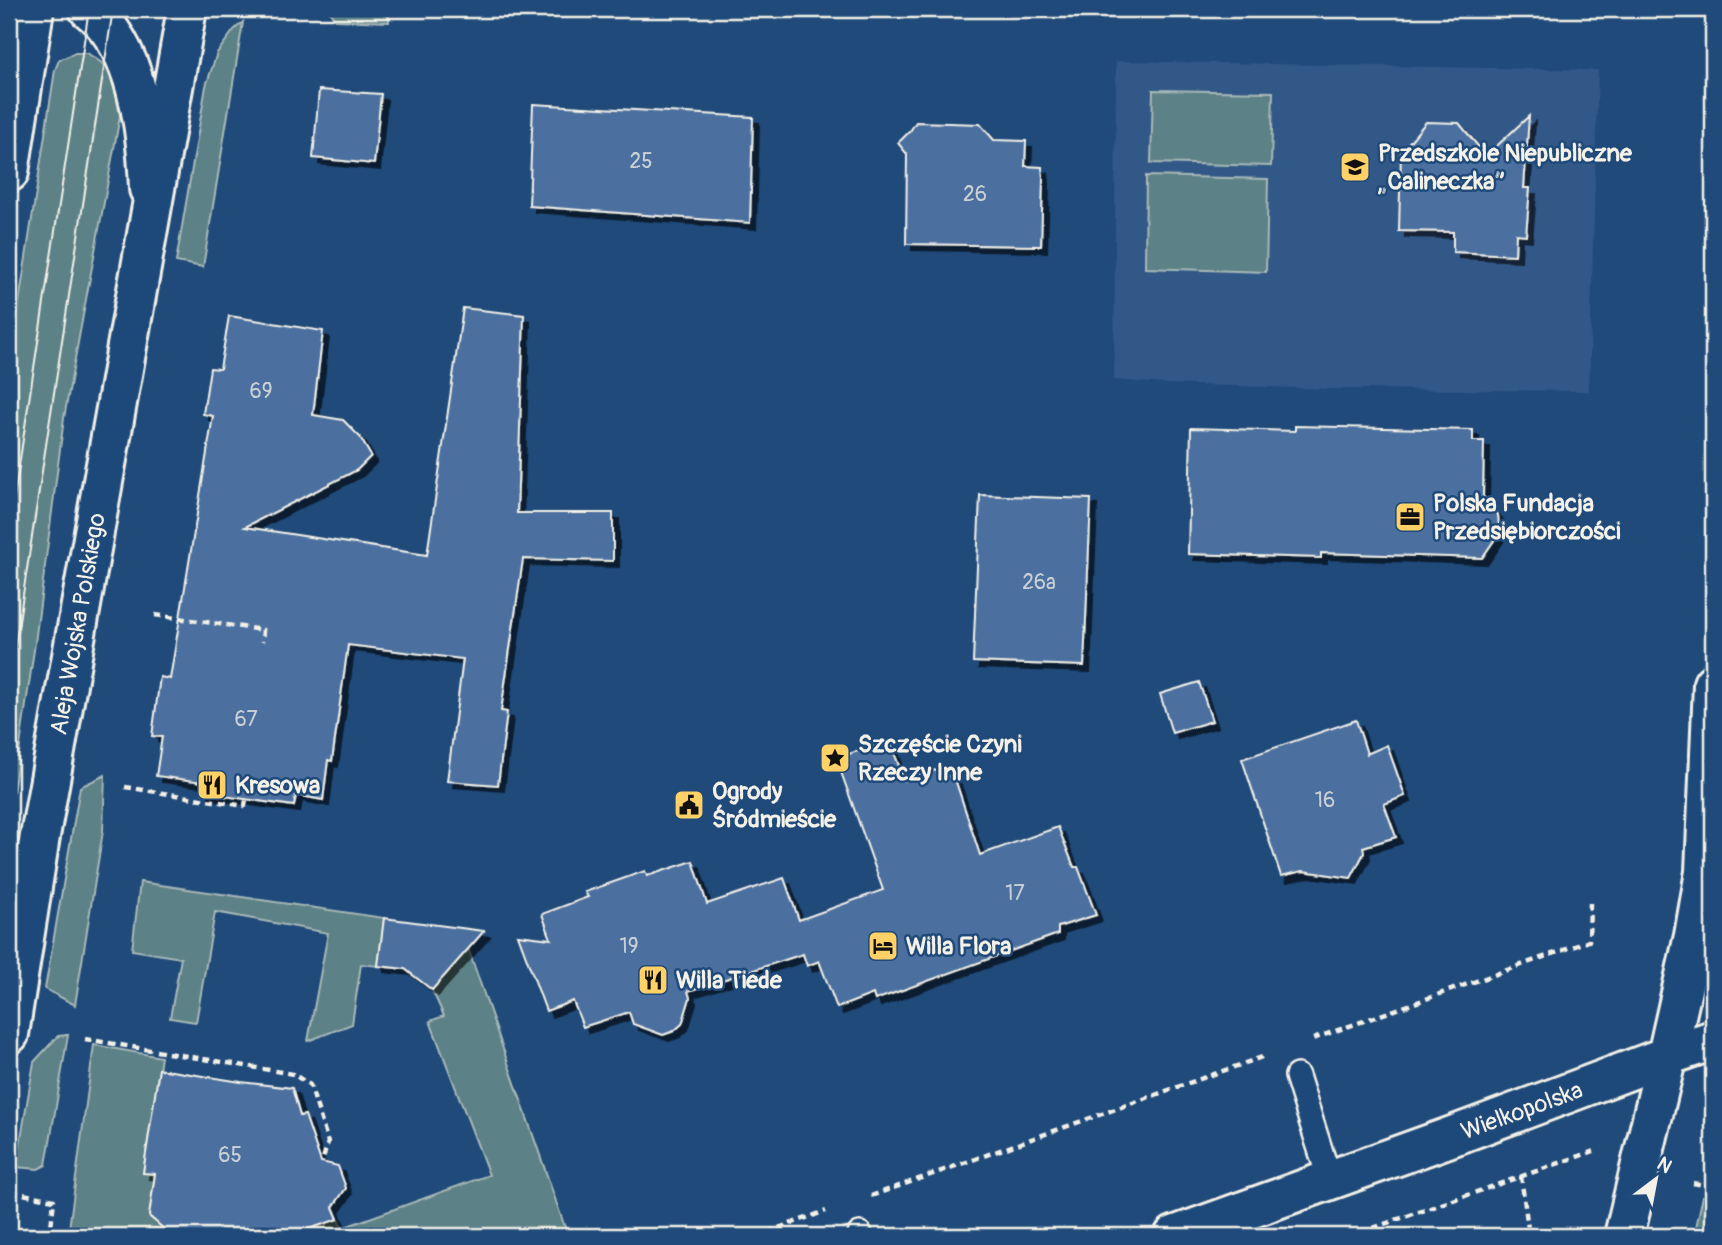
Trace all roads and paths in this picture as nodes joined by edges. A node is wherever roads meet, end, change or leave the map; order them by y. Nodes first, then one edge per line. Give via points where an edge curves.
1 (34, 9) edge
2 (89, 9) edge
3 (187, 9) edge
4 (9, 172) edge
5 (150, 215) junction
6 (155, 615) dead end
7 (262, 642) dead end
8 (1713, 684) edge
9 (125, 787) dead end
10 (246, 799) dead end
11 (1590, 903) dead end
12 (9, 1034) edge
13 (85, 1039) dead end
14 (1713, 1040) edge
15 (1301, 1043) dead end
16 (1667, 1056) junction
17 (1262, 1057) dead end
18 (1297, 1076) dead end
19 (1650, 1131) junction
20 (322, 1162) dead end
21 (1521, 1176) junction
22 (1330, 1181) junction
23 (1693, 1183) dead end
24 (1713, 1188) edge
25 (12, 1192) dead end
26 (859, 1200) dead end
27 (833, 1209) dead end
28 (50, 1236) edge
29 (756, 1236) edge
30 (1174, 1236) edge
31 (1350, 1236) edge
32 (1530, 1236) edge
33 (1624, 1236) edge

1 - 4 street
2 - 5 street, Aleja Wojska Polskiego via 110,30 133,80 145,139
3 - 5 street, Aleja Wojska Polskiego
5 - 12 street, Aleja Wojska Polskiego
6 - 7 path via 263,630
8 - 16 street via 1705,872
9 - 10 path via 245,806
11 - 15 path via 1589,941
13 - 20 path via 293,1074 310,1085 328,1142
14 - 16 street, Wielkopolska
16 - 19 street
16 - 22 street, Wielkopolska
17 - 26 path
18 - 22 lane
19 - 21 path
19 - 33 street
21 - 31 path
21 - 32 path
22 - 30 street, Wielkopolska
23 - 24 path
25 - 28 path via 54,1200
27 - 29 path

